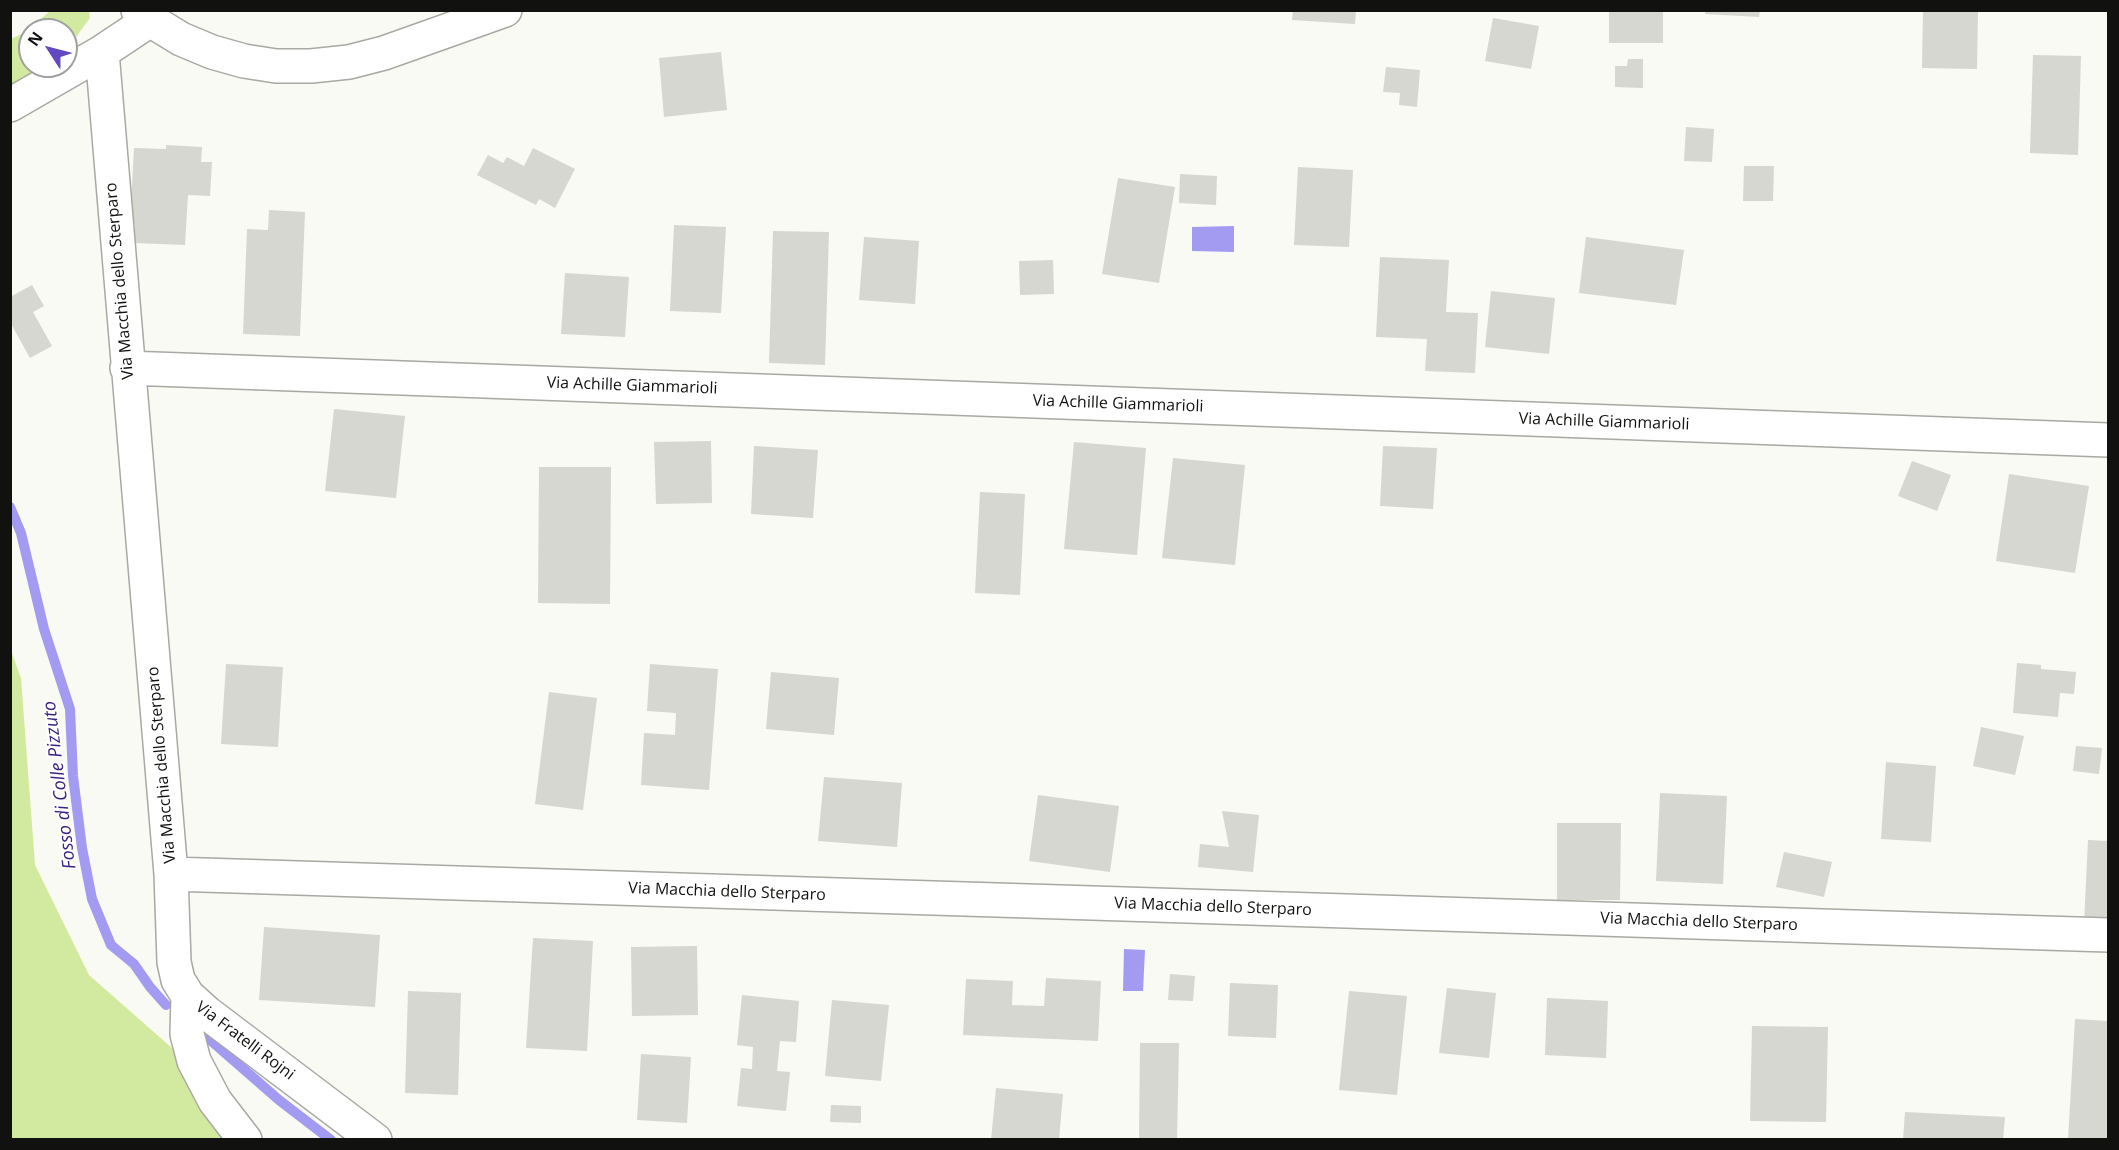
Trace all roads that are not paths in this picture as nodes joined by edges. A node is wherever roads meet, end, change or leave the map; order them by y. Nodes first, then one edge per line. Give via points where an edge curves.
1 (505, 10) edge
2 (144, 15) edge
3 (102, 52) junction
4 (10, 105) edge
5 (127, 368) junction
6 (2109, 440) edge
7 (171, 874) junction
8 (2109, 935) edge
9 (188, 996) junction
10 (245, 1140) edge
11 (375, 1140) edge

1 - 2 street via 384,53 311,66 276,66 212,52 181,39
2 - 3 street
3 - 4 street
3 - 5 street, Via Macchia dello Sterparo
5 - 6 street, Via Achille Giammarioli
5 - 7 street, Via Macchia dello Sterparo
7 - 8 street, Via Macchia dello Sterparo
7 - 9 street, Via Fratelli Rojni via 174,962 178,980
9 - 10 street via 187,1034 194,1062 215,1101
9 - 11 street, Via Fratelli Rojni

